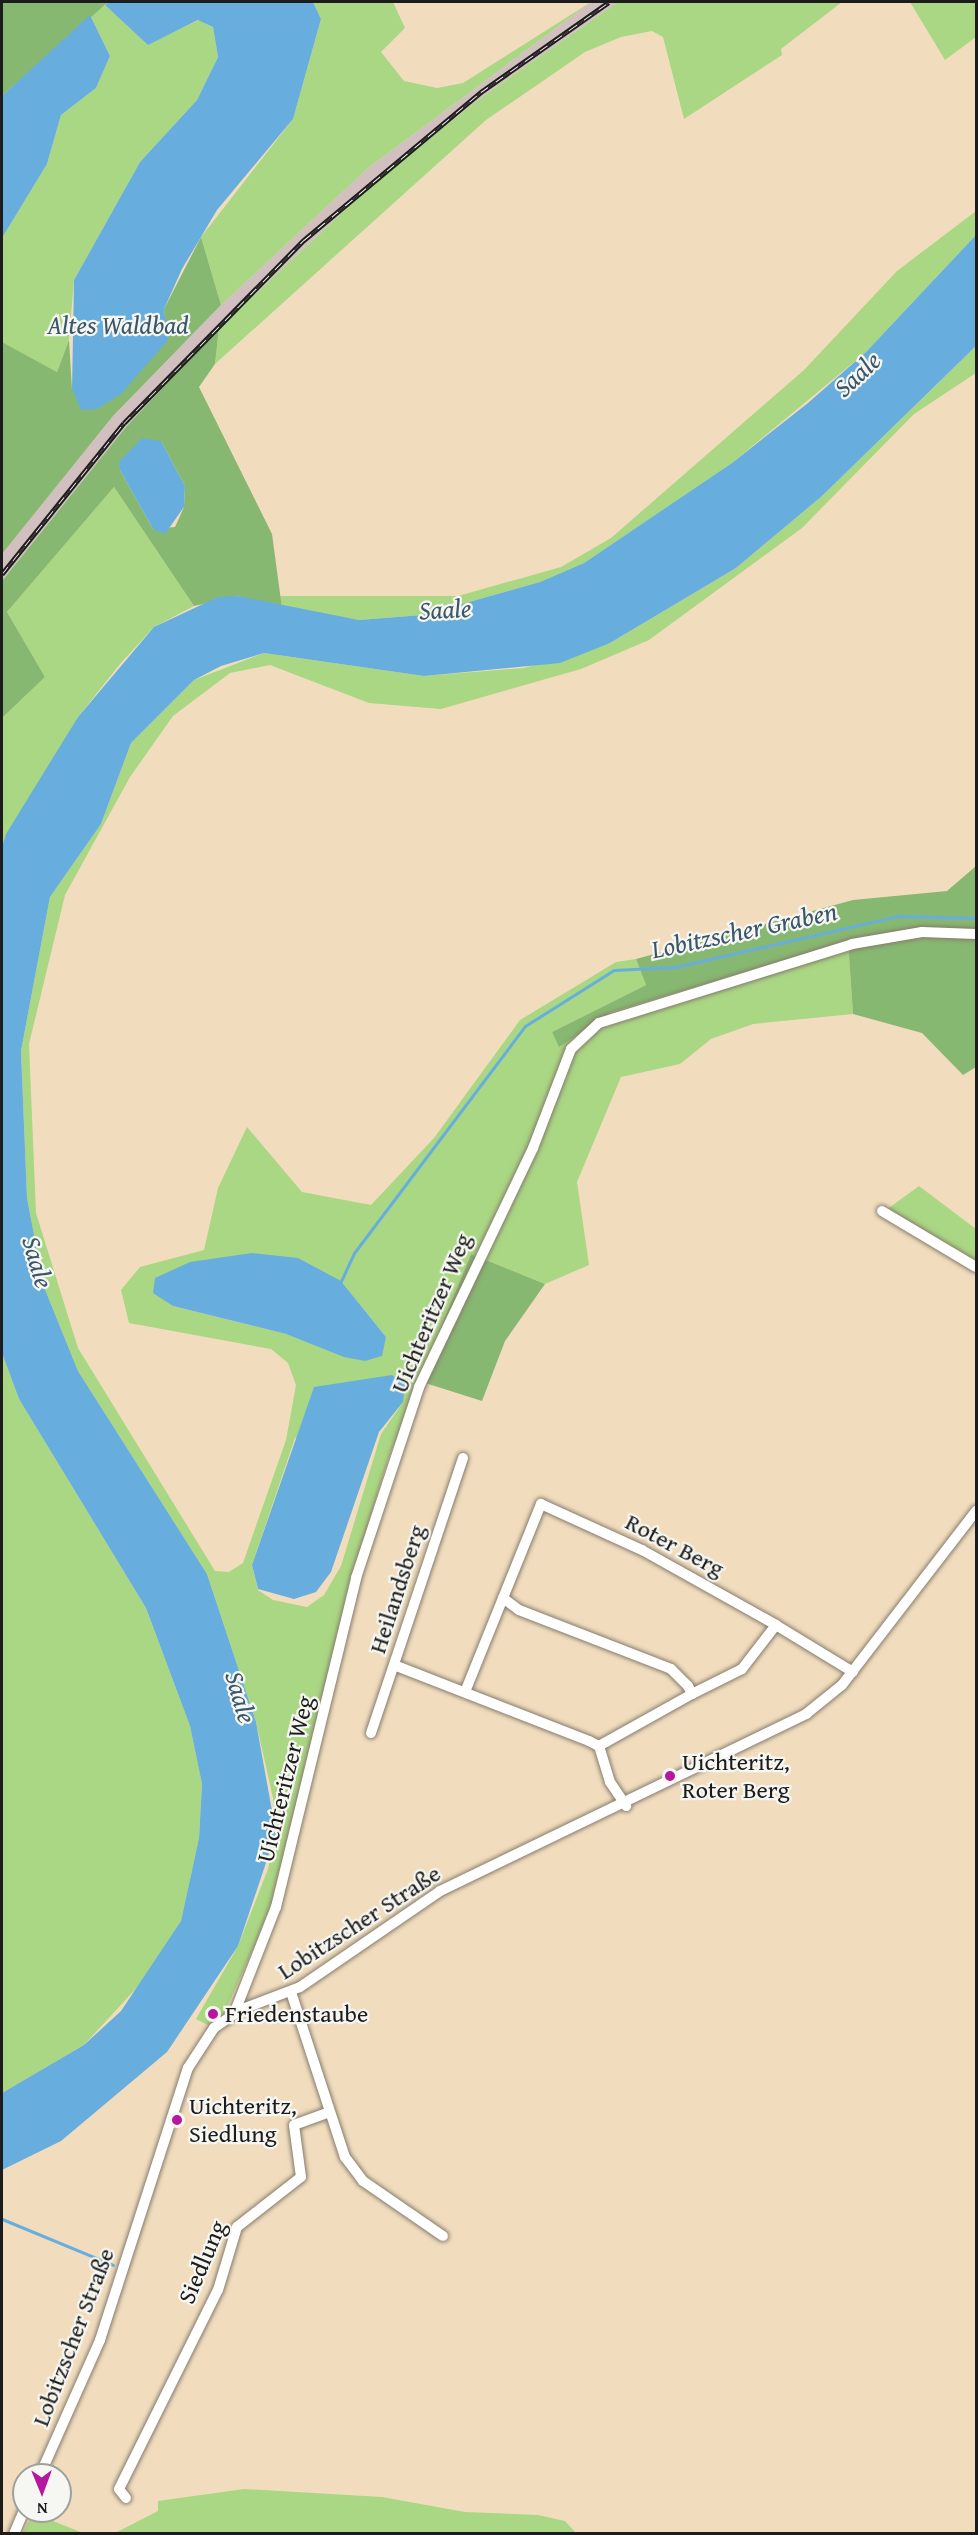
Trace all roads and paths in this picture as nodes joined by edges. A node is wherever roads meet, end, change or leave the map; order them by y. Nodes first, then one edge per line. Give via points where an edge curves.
1 (976, 934) edge
2 (882, 1211) dead end
3 (976, 1267) edge
4 (463, 1458) dead end
5 (976, 1510) edge
6 (503, 1598) junction
7 (776, 1625) junction
8 (394, 1665) junction
9 (853, 1672) junction
10 (465, 1692) junction
11 (692, 1694) junction
12 (371, 1733) dead end
13 (599, 1746) junction
14 (626, 1806) junction
15 (291, 1992) junction
16 (234, 2014) junction
17 (330, 2112) junction
18 (443, 2236) dead end
19 (45, 2463) edge
20 (126, 2498) dead end

1 - 16 street, Uichteritzer Weg via 922,933 852,944 608,1020 571,1049 533,1148 419,1387 356,1578 276,1907
2 - 3 street
4 - 8 street, Heilandsberg
5 - 9 street, Lobitzscher Straße
6 - 7 street, Roter Berg via 541,1504 642,1550
6 - 10 street, Roter Berg
6 - 11 street via 519,1610 670,1669
7 - 9 street
7 - 11 street via 742,1669
8 - 10 street
8 - 12 street, Heilandsberg
9 - 14 street, Lobitzscher Straße via 806,1714
10 - 13 street
11 - 13 street
13 - 14 street
14 - 15 street, Lobitzscher Straße via 416,1904
15 - 16 street, Lobitzscher Straße
15 - 17 street
16 - 19 street, Lobitzscher Straße via 214,2028 188,2068 100,2340
17 - 18 street via 345,2157 363,2181
17 - 20 street, Siedlung via 294,2126 301,2177 237,2228 218,2290 119,2489

